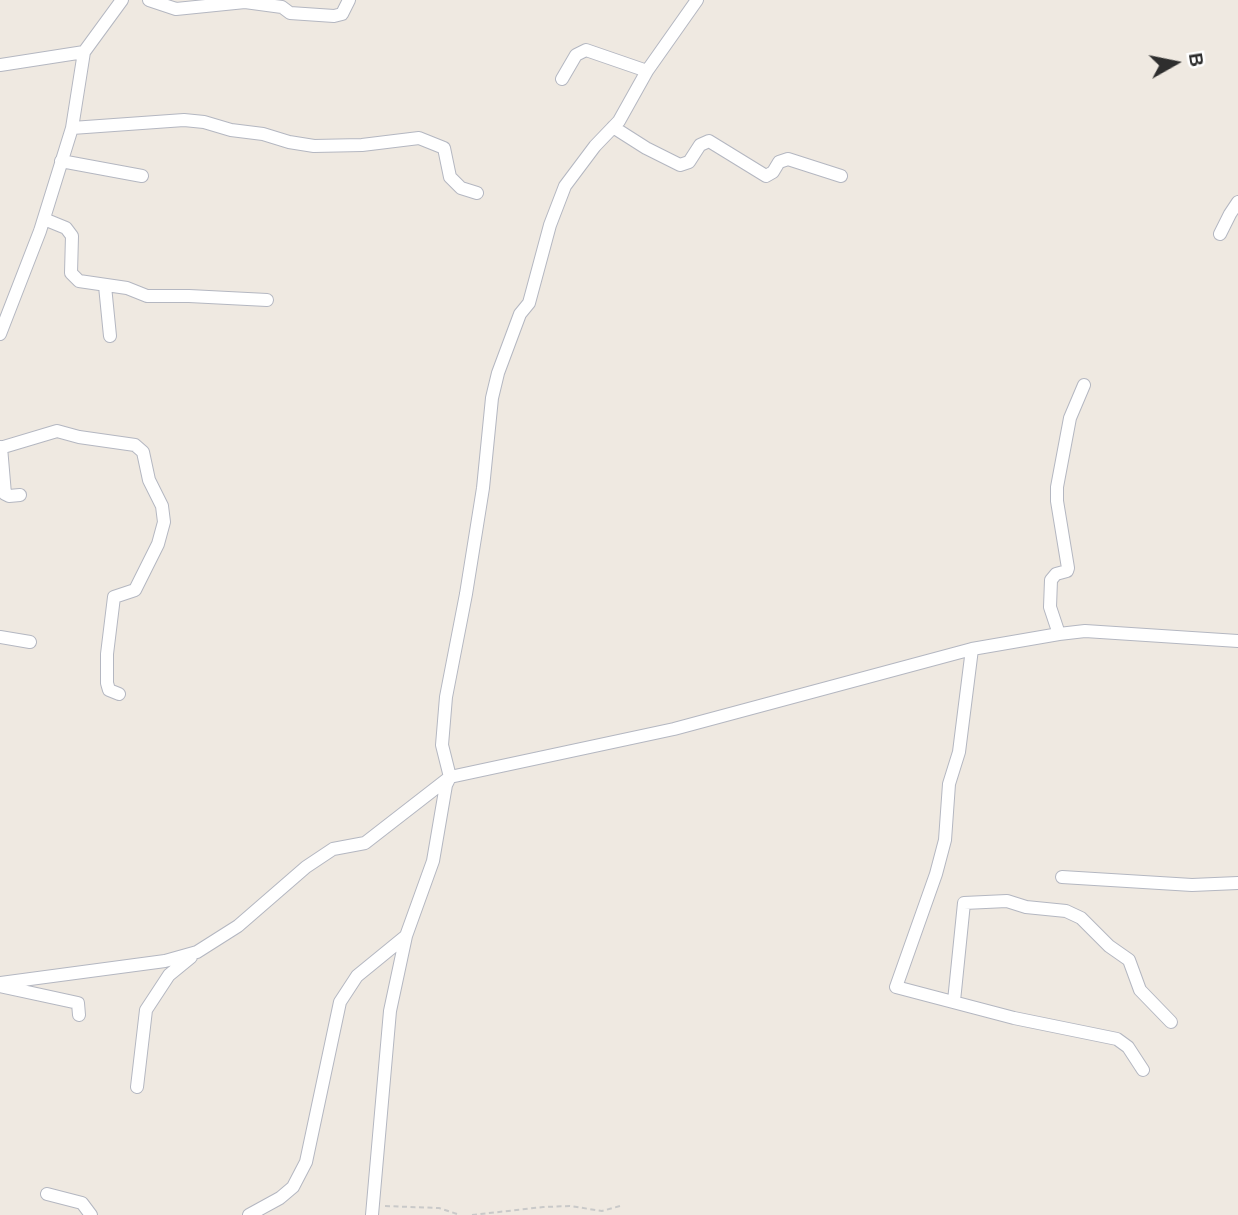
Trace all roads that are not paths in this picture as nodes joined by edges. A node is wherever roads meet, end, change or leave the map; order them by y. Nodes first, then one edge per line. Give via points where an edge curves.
1 (122, 0) edge
2 (149, 0) edge
3 (349, 0) edge
4 (697, 0) edge
5 (84, 52) junction
6 (0, 65) edge
7 (647, 71) junction
8 (562, 79) dead end
9 (613, 127) junction
10 (72, 128) junction
11 (61, 161) junction
12 (142, 176) dead end
13 (841, 176) dead end
14 (477, 193) dead end
15 (1238, 202) edge
16 (44, 219) junction
17 (1220, 234) dead end
18 (106, 286) junction
19 (267, 300) dead end
20 (0, 334) edge
21 (110, 336) dead end
22 (1084, 385) dead end
23 (1, 448) edge
24 (20, 495) dead end
25 (1059, 634) junction
26 (0, 638) edge
27 (1238, 641) edge
28 (30, 642) dead end
29 (972, 649) junction
30 (119, 694) dead end
31 (450, 777) junction
32 (1062, 877) dead end
33 (1238, 883) edge
34 (406, 936) junction
35 (197, 952) junction
36 (0, 985) edge
37 (954, 1000) junction
38 (79, 1014) dead end
39 (1171, 1022) dead end
40 (1143, 1070) dead end
41 (137, 1087) dead end
42 (47, 1194) dead end
43 (372, 1210) edge
44 (91, 1215) edge
45 (249, 1215) edge

1 - 5 street
2 - 3 street via 176,9 245,2 282,7 290,13 334,16 342,13
4 - 7 street
5 - 6 street
5 - 10 street
7 - 8 street via 586,50 576,55
7 - 9 street
9 - 13 street via 680,165 709,141 766,176 788,159
9 - 31 street via 565,186 529,303 516,323 498,373 467,594 446,698 442,745
10 - 11 street
10 - 14 street via 184,120 314,146 419,138 444,148 450,177 461,188
11 - 12 street
11 - 16 street
15 - 17 street
16 - 18 street via 66,228 72,236 74,278
16 - 20 street
18 - 19 street via 147,296
18 - 21 street
22 - 25 street via 1070,418 1057,487 1068,568 1051,580 1051,607
23 - 24 street via 5,494
23 - 30 street via 57,431 135,445 143,452 164,522 135,590 114,597 107,683 109,690
25 - 27 street via 1086,631
25 - 29 street
26 - 28 street
29 - 31 street via 674,729
29 - 37 street via 961,742 949,784 945,840 896,987
31 - 34 street via 433,861
31 - 35 street via 365,844 333,849 306,867 238,926
32 - 33 street via 1192,885
34 - 43 street via 387,1033
34 - 45 street via 357,976 340,1002 306,1162 298,1180 288,1192
35 - 36 street via 165,961
35 - 41 street via 169,975 146,1010
36 - 38 street via 78,1003
37 - 39 street via 964,903 1007,901 1081,918 1129,960 1140,990
37 - 40 street via 1014,1018 1117,1039
42 - 44 street via 82,1203

